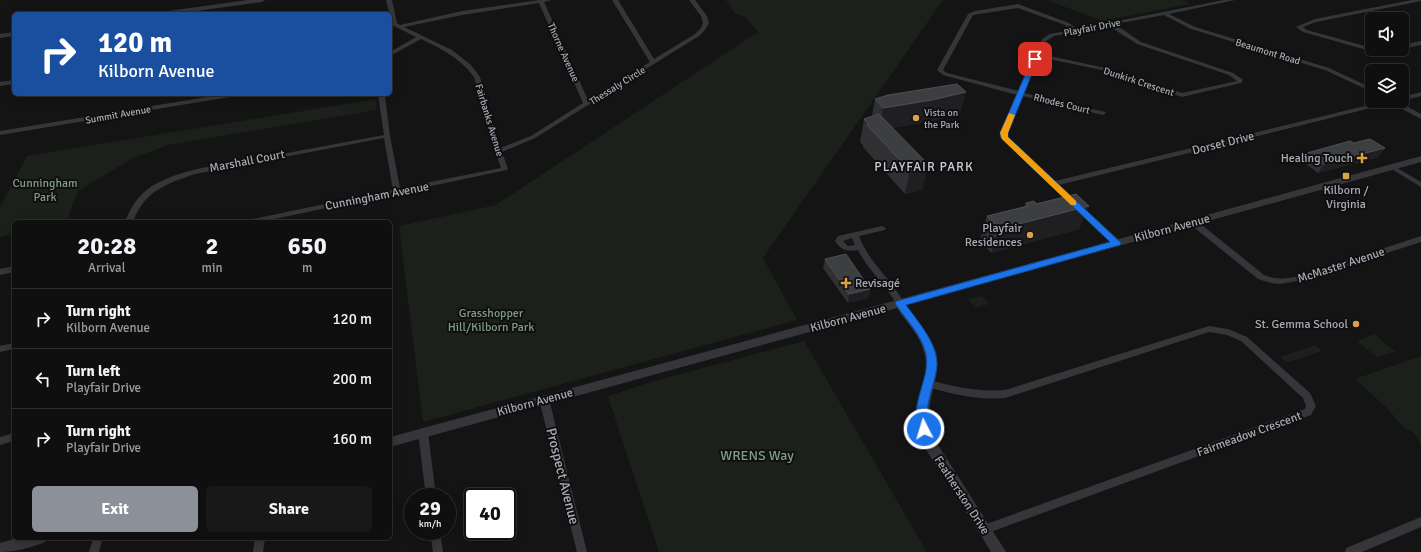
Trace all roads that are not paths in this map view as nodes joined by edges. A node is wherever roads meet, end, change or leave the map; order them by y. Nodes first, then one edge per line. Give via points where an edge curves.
1 (262, 0) edge
2 (389, 0) edge
3 (549, 0) edge
4 (615, 0) edge
5 (692, 0) edge
6 (1191, 0) edge
7 (1232, 0) edge
8 (1420, 0) edge
9 (541, 1) junction
10 (1201, 6) junction
11 (175, 12) edge
12 (391, 12) edge
13 (1164, 13) junction
14 (392, 15) edge
15 (1109, 23) junction
16 (394, 25) edge
17 (1076, 30) junction
18 (12, 34) edge
19 (0, 36) edge
20 (419, 38) junction
21 (1421, 43) edge
22 (1409, 46) edge
23 (1365, 48) edge
24 (392, 53) edge
25 (1036, 55) junction
26 (653, 63) junction
27 (12, 82) edge
28 (0, 84) edge
29 (1365, 87) edge
30 (1020, 92) junction
31 (1421, 94) edge
32 (224, 96) edge
33 (381, 96) edge
34 (1409, 97) edge
35 (587, 104) junction
36 (1365, 108) edge
37 (1405, 108) edge
38 (1103, 113) dead end
39 (1421, 117) edge
40 (0, 134) edge
41 (386, 136) junction
42 (498, 151) junction
43 (1421, 159) edge
44 (1392, 167) junction
45 (505, 169) joint
46 (1053, 184) junction
47 (1421, 185) edge
48 (397, 192) junction
49 (130, 220) edge
50 (258, 220) edge
51 (1194, 223) junction
52 (882, 228) dead end
53 (855, 235) junction
54 (1421, 240) edge
55 (1117, 243) junction
56 (859, 247) junction
57 (12, 269) edge
58 (0, 272) edge
59 (900, 303) junction
60 (12, 346) edge
61 (0, 349) edge
62 (927, 383) junction
63 (544, 400) junction
64 (423, 432) junction
65 (12, 438) edge
66 (0, 441) edge
67 (392, 441) edge
68 (430, 488) edge
69 (1421, 522) edge
70 (984, 529) junction
71 (33, 540) edge
72 (97, 540) edge
73 (260, 540) edge
74 (436, 540) edge
75 (0, 549) edge
76 (94, 552) edge
77 (258, 552) edge
78 (438, 552) edge
79 (582, 552) edge
80 (999, 552) edge
81 (1350, 552) edge

1 - 11 street
2 - 12 street
3 - 9 street
4 - 26 street
5 - 26 street, Thessaly Circle via 704,16 704,29
6 - 10 street
7 - 10 street, Playfair Drive
8 - 23 street via 1299,27 1305,31
9 - 16 street
9 - 35 street, Thorne Avenue
10 - 13 street, Playfair Drive
13 - 15 street, Playfair Drive
13 - 29 street, Beaumont Road via 1193,28 1327,69
14 - 16 street
15 - 17 street, Playfair Drive
15 - 25 street, Dunkirk Crescent via 1138,43 1231,74 1240,80 1182,95 1108,70
16 - 20 street, Fairbanks Avenue
17 - 25 street, Playfair Drive via 1052,35 1044,40
17 - 30 street, Rhodes Court via 1067,24 1018,6 971,14 941,72
18 - 19 street
20 - 24 street
20 - 42 street, Fairbanks Avenue via 446,48 470,66 477,77 484,98
21 - 22 street
25 - 30 street, Playfair Drive
26 - 35 street, Thessaly Circle
27 - 28 street
30 - 38 street, Rhodes Court
30 - 46 street, Playfair Drive via 1004,138
31 - 34 street
32 - 40 street, Summit Avenue
33 - 41 street
35 - 42 street, Thessaly Circle via 533,137
36 - 46 street, Dorset Drive
37 - 39 street
41 - 48 street
41 - 49 street, Marshall Court via 193,172 168,180 138,201
42 - 45 street, Fairbanks Avenue
43 - 44 street, Kilborn Avenue
44 - 47 street
44 - 51 street, Kilborn Avenue
45 - 48 street, Cunningham Avenue
46 - 55 street, Playfair Drive
48 - 50 street, Cunningham Avenue
51 - 54 street, McMaster Avenue via 1261,277 1270,282 1283,283
51 - 55 street, Kilborn Avenue
52 - 53 street
53 - 56 street
53 - 56 street via 840,238 839,241 847,249
55 - 59 street, Kilborn Avenue
56 - 59 street
57 - 58 street
59 - 62 street, Featherston Drive via 922,334 931,353 932,367
59 - 63 street, Kilborn Avenue
60 - 61 street
62 - 70 street, Featherston Drive via 922,411 924,429 933,450
62 - 70 street, Fairmeadow Crescent via 982,396 1005,394 1209,329 1228,332 1244,340 1307,396 1311,406 1308,412
63 - 64 street, Kilborn Avenue
63 - 79 street, Prospect Avenue
64 - 67 street, Kilborn Avenue
64 - 68 street
65 - 66 street
69 - 81 street
70 - 80 street, Featherston Drive
71 - 75 street
72 - 76 street
73 - 77 street
74 - 78 street

